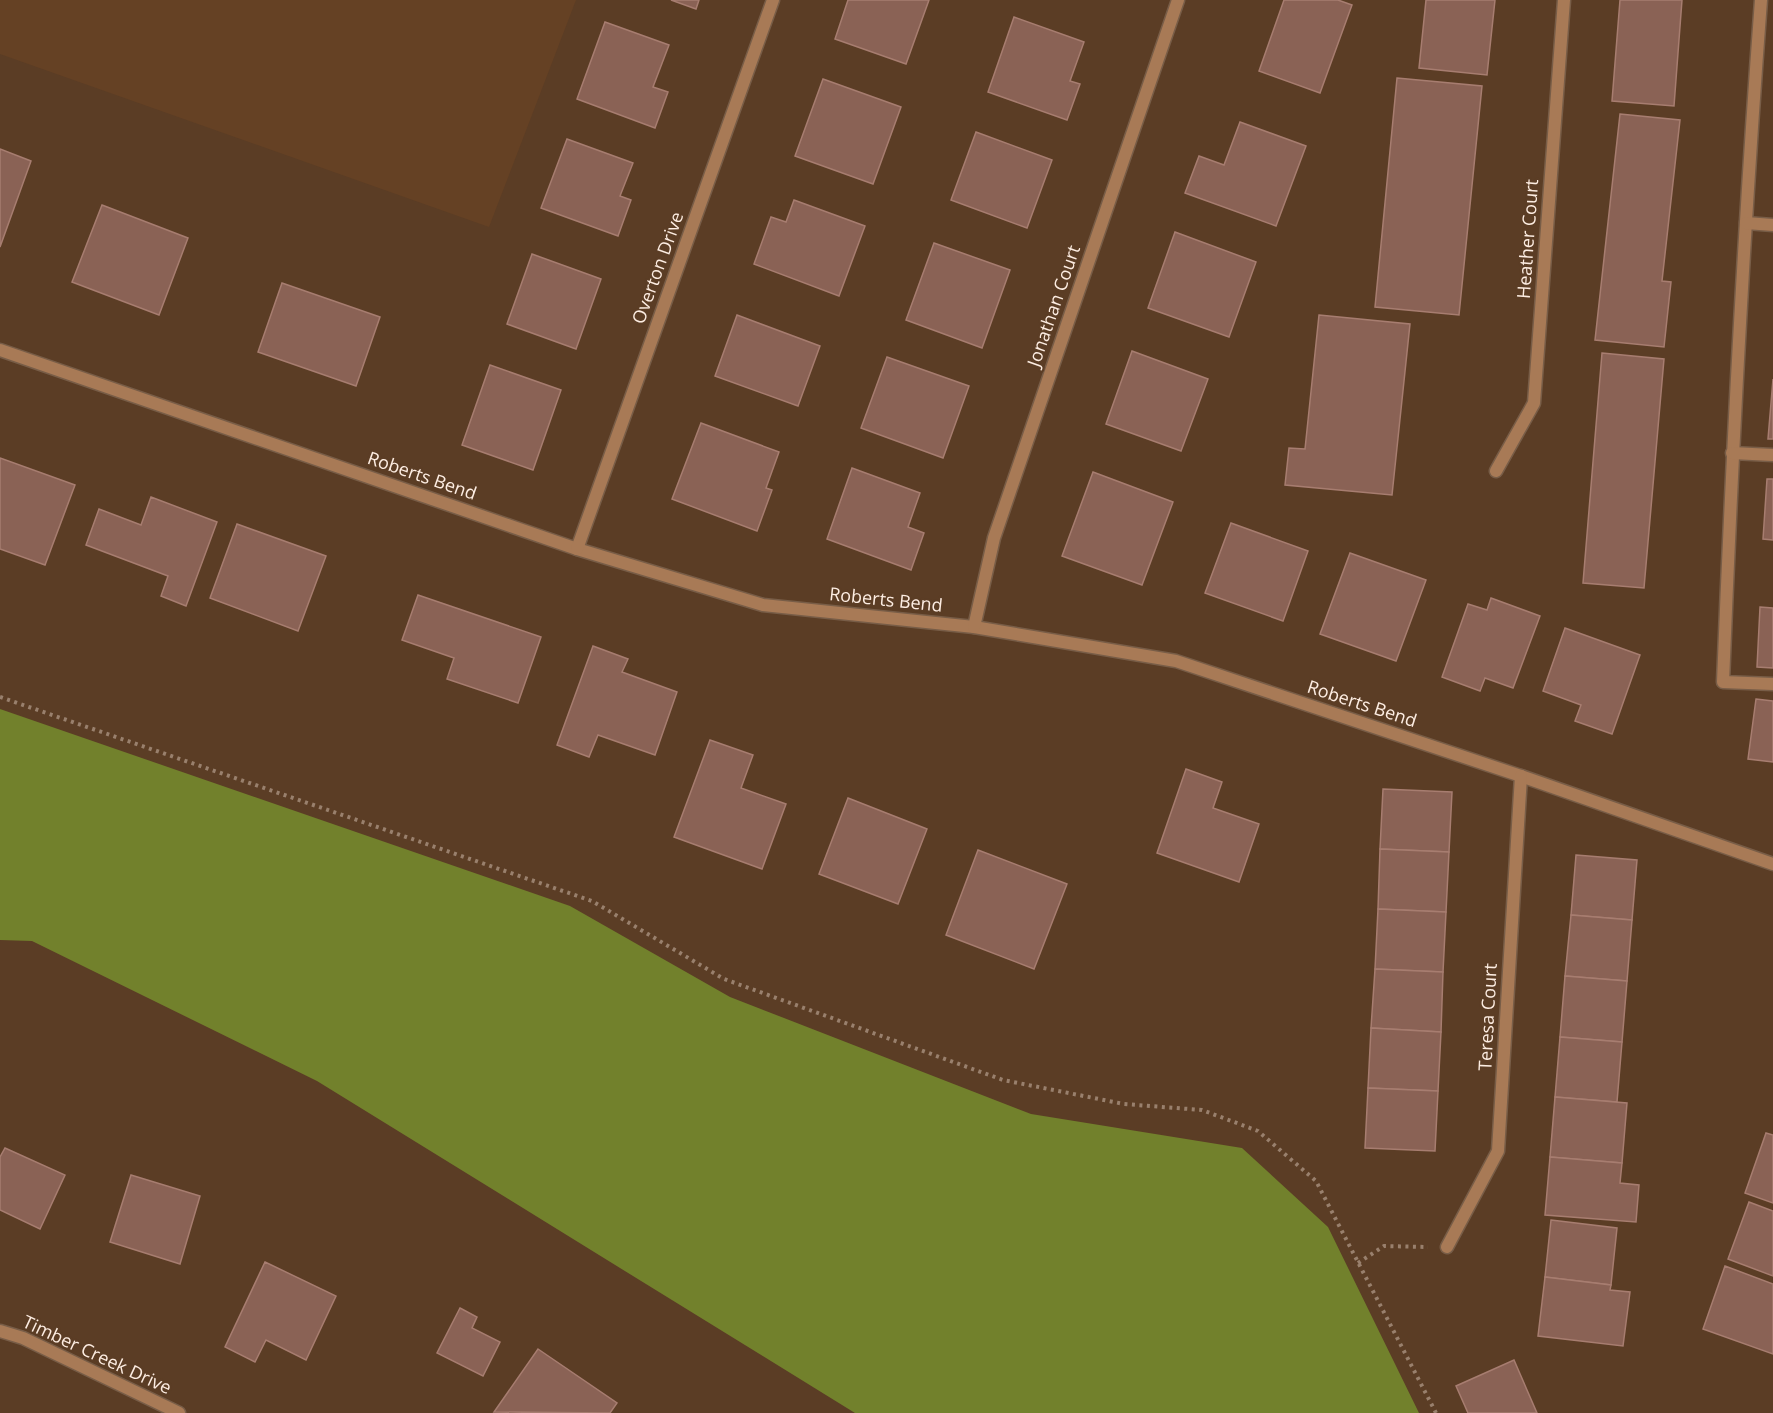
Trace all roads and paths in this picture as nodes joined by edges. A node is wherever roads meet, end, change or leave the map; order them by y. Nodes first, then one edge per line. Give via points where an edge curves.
1 (773, 0) edge
2 (1178, 0) edge
3 (1564, 0) edge
4 (1765, 1) edge
5 (1746, 223) junction
6 (1773, 225) edge
7 (0, 350) edge
8 (1732, 453) junction
9 (1773, 455) edge
10 (1496, 471) dead end
11 (577, 549) junction
12 (974, 627) junction
13 (1773, 684) edge
14 (0, 697) edge
15 (1521, 776) junction
16 (1773, 864) edge
17 (1447, 1247) joint
18 (1358, 1263) junction
19 (0, 1331) edge
20 (179, 1413) edge
21 (1436, 1413) edge

1 - 11 street, Overton Drive
2 - 12 street, Jonathan Court via 994,538
3 - 10 street, Heather Court via 1534,404
4 - 5 street
5 - 6 street
5 - 8 street
7 - 11 street, Roberts Bend
8 - 9 street
8 - 13 street via 1724,682
11 - 12 street, Roberts Bend via 763,605
12 - 15 street, Roberts Bend via 1176,661
14 - 18 path via 592,901 724,979 1003,1080 1124,1104 1203,1110 1258,1131 1316,1181
15 - 16 street, Roberts Bend
15 - 17 street, Teresa Court via 1498,1152
17 - 18 path via 1384,1245
18 - 21 path
19 - 20 street, Timber Creek Drive via 23,1338

